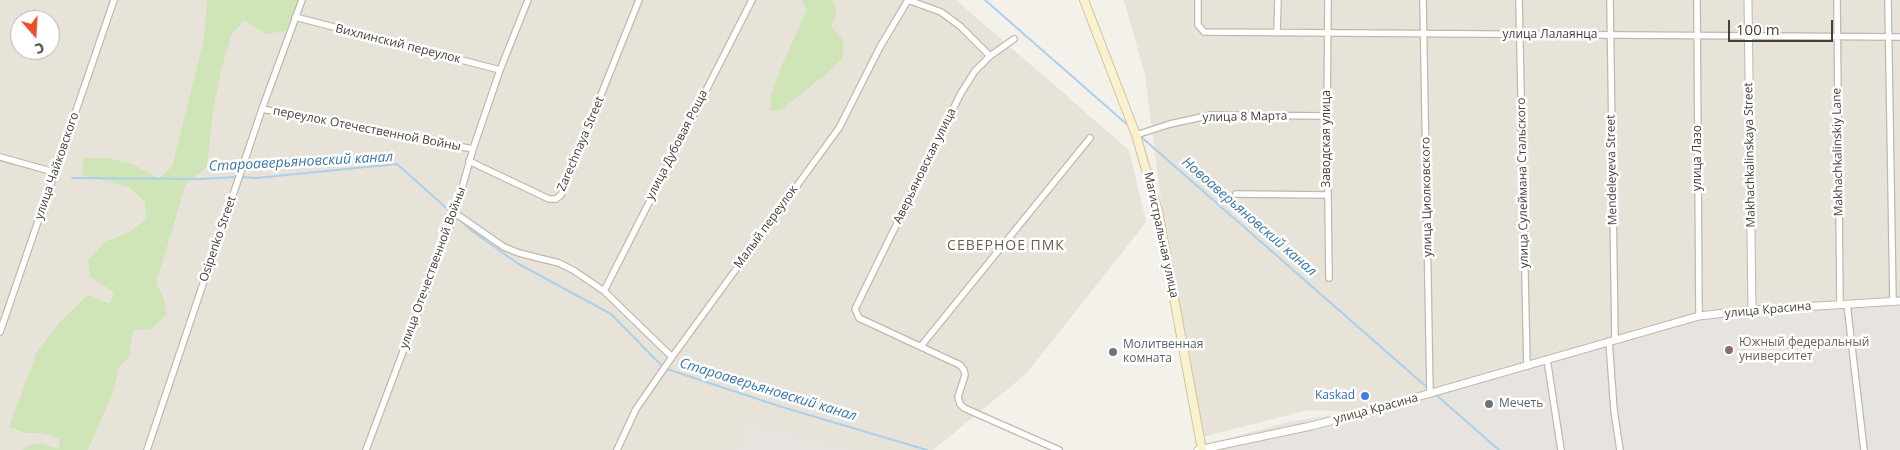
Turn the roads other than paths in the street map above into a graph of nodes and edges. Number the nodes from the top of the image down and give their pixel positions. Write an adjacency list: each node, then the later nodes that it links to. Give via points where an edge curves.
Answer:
1 (114, 0): 39 (street, улица Чайковского)
2 (302, 0): 18 (street, Osipenko Street)
3 (528, 0): 31 (street, улица Отечественной Войны)
4 (639, 0): 38 (street, Zarechnaya Street, via 561,195 549,199)
5 (752, 0): 44 (street, улица Дубовая Роща)
6 (908, 0): 30 (street, via 941,12); 52 (street, Малый переулок, via 839,128)
7 (1084, 0): 34 (main road, Магистральная улица)
8 (1198, 0): 19 (street, улица Лалаянца, via 1198,25 1204,32)
9 (1278, 0): 19 (street)
10 (1328, 0): 20 (street, Заводская улица)
11 (1424, 0): 21 (street, улица Циолковского)
12 (1519, 0): 22 (street, улица Сулеймана Стальского)
13 (1610, 0): 23 (street, Mendeleyeva Street)
14 (1697, 0): 24 (street, улица Лазо)
15 (1748, 0): 25 (street, Makhachkalinskaya Street)
16 (1837, 0): 26 (street, Makhachkalinskiy Lane)
17 (1888, 0): 27 (street)
18 (295, 17): 31 (street, Вихлинский переулок); 32 (street, Osipenko Street)
19 (1277, 33): 20 (street, улица Лалаянца)
20 (1328, 33): 21 (street, улица Лалаянца); 33 (street, Заводская улица)
21 (1424, 34): 22 (street, улица Лалаянца); 55 (street, улица Циолковского)
22 (1519, 35): 23 (street, улица Лалаянца); 54 (street, улица Сулеймана Стальского)
23 (1610, 35): 24 (street, улица Лалаянца); 50 (street, Mendeleyeva Street)
24 (1697, 36): 25 (street, улица Лалаянца); 48 (street, улица Лазо)
25 (1748, 36): 26 (street, улица Лалаянца); 47 (street, Makhachkalinskaya Street)
26 (1837, 37): 27 (street, улица Лалаянца); 46 (street, Makhachkalinskiy Lane)
27 (1889, 37): 28 (street, улица Лалаянца); 45 (street)
28 (1900, 38)
29 (1014, 39): 30 (street, Аверьяновская улица)
30 (990, 56): 51 (street, Аверьяновская улица, via 975,71 961,93 855,309 859,318)
31 (500, 70): 36 (street, улица Отечественной Войны)
32 (262, 109): 36 (street, переулок Отечественной Войны); 56 (street, Osipenko Street)
33 (1327, 116): 34 (street, улица 8 Марта, via 1211,115); 41 (street, Заводская улица)
34 (1136, 135): 60 (main road, Магистральная улица, via 1158,211)
35 (1090, 138): 51 (street)
36 (473, 149): 38 (street, улица Отечественной Войны)
37 (0, 157): 39 (street)
38 (469, 162): 42 (street, улица Отечественной Войны)
39 (54, 172): 49 (street, улица Чайковского)
40 (1236, 194): 41 (street)
41 (1327, 195): 43 (street, Заводская улица)
42 (455, 213): 44 (street, via 504,247 559,263); 57 (street, улица Отечественной Войны)
43 (1329, 278)
44 (604, 291): 52 (street)
45 (1896, 301): 46 (street, улица Красина)
46 (1843, 304): 47 (street, улица Красина); 63 (street, Makhachkalinskiy Lane)
47 (1752, 310): 48 (street, улица Красина)
48 (1699, 316): 50 (street, улица Красина)
49 (0, 332)
50 (1612, 340): 53 (street, улица Красина); 62 (street, via 1614,410)
51 (921, 346): 59 (street, via 964,370 958,396 964,408)
52 (672, 357): 58 (street, Малый переулок, via 636,409)
53 (1547, 359): 54 (street, улица Красина); 61 (street)
54 (1527, 366): 55 (street, улица Красина)
55 (1430, 394): 60 (street, улица Красина, via 1311,426)
56 (147, 450)
57 (366, 450)
58 (617, 450)
59 (1059, 450)
60 (1201, 450)
61 (1561, 450)
62 (1620, 450)
63 (1864, 450)

